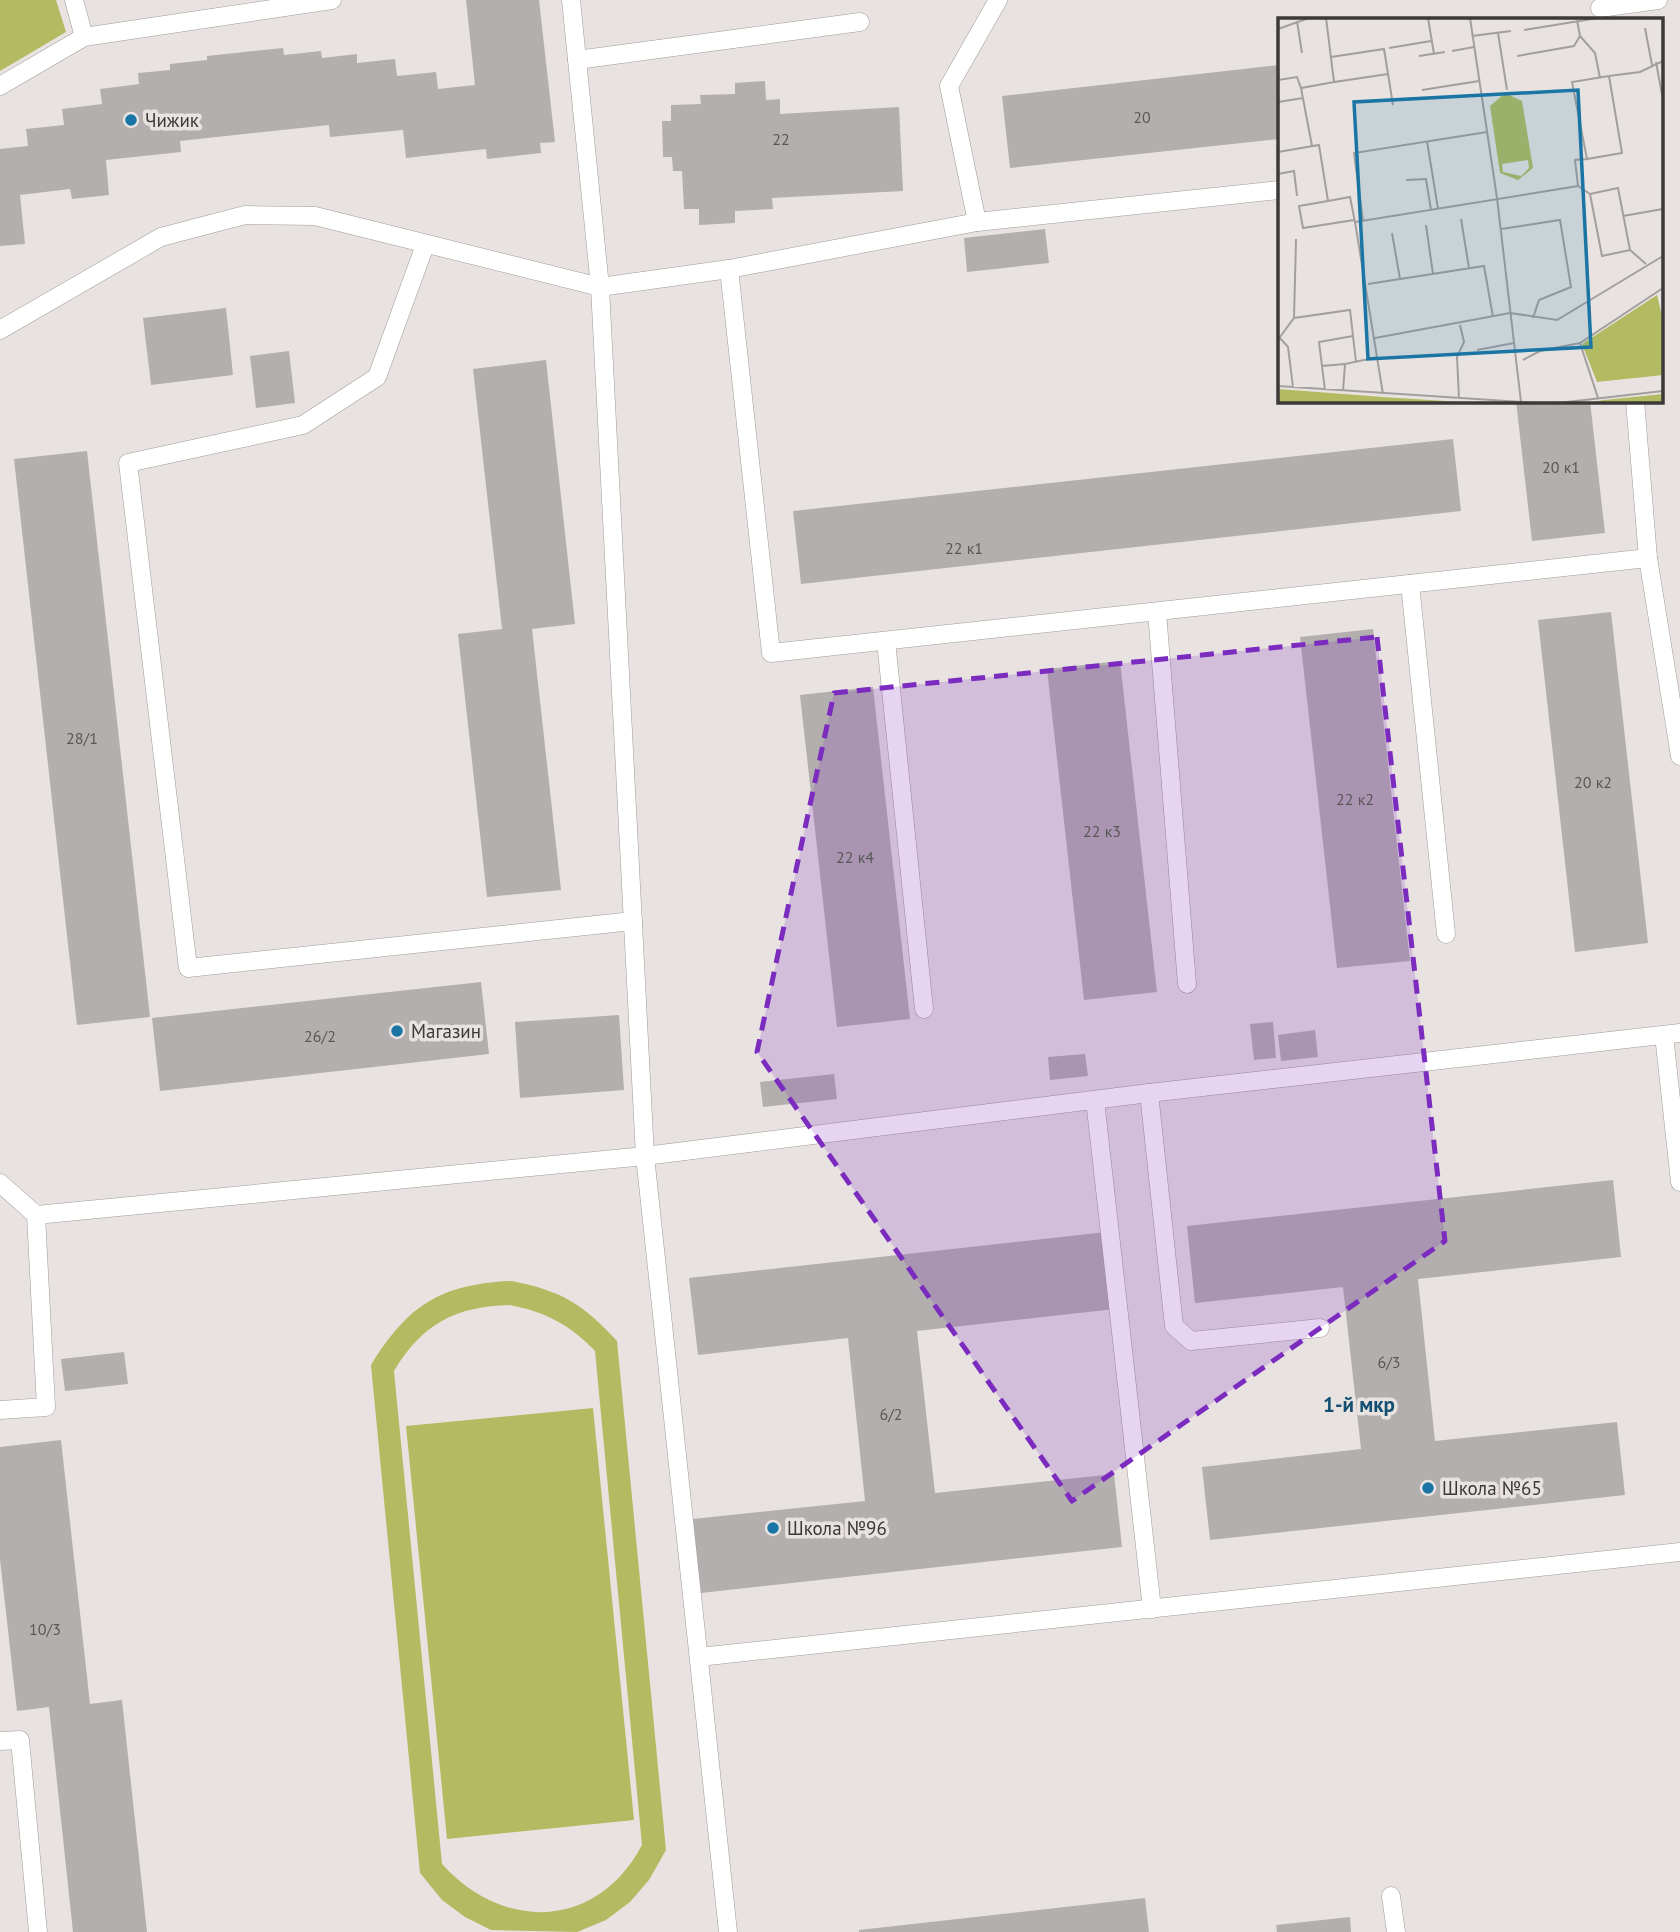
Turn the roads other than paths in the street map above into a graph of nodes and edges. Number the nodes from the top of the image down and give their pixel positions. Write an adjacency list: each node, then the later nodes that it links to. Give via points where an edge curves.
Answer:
1 (74, 0): 8 (lane)
2 (332, 0): 8 (lane)
3 (571, 0): 9 (lane)
4 (998, 0): 12 (lane, via 949,86)
5 (1657, 0): 6 (lane)
6 (1600, 9)
7 (860, 22): 9 (lane)
8 (83, 37): 10 (lane)
9 (577, 60): 15 (lane)
10 (0, 86)
11 (1278, 190): 12 (lane)
12 (977, 222): 14 (lane)
13 (425, 245): 15 (lane); 16 (lane, via 315,216 245,215 161,237); 23 (lane, via 377,377 303,425 128,463 188,968)
14 (729, 269): 15 (lane); 21 (lane, via 771,653)
15 (600, 287): 23 (lane)
16 (0, 330)
17 (1635, 402): 18 (lane)
18 (1648, 558): 19 (lane); 22 (lane)
19 (1410, 584): 20 (lane); 24 (lane)
20 (1157, 612): 21 (lane); 25 (lane)
21 (886, 641): 26 (lane)
22 (1680, 756)
23 (633, 921): 30 (lane)
24 (1446, 934)
25 (1188, 984)
26 (925, 1009)
27 (1672, 1034): 28 (lane); 31 (lane)
28 (1149, 1093): 29 (lane); 34 (lane, via 1174,1326 1191,1341)
29 (1095, 1100): 30 (lane); 37 (lane)
30 (645, 1156): 33 (lane); 38 (lane)
31 (1680, 1182)
32 (0, 1183): 33 (lane)
33 (36, 1215): 35 (lane, via 46,1407)
34 (1320, 1328)
35 (0, 1410)
36 (1680, 1552): 37 (lane)
37 (1152, 1609): 38 (lane)
38 (699, 1657): 42 (lane)
39 (0, 1741): 41 (lane, via 20,1740)
40 (1391, 1896): 43 (lane)
41 (38, 1932)
42 (728, 1932)
43 (1396, 1932)

